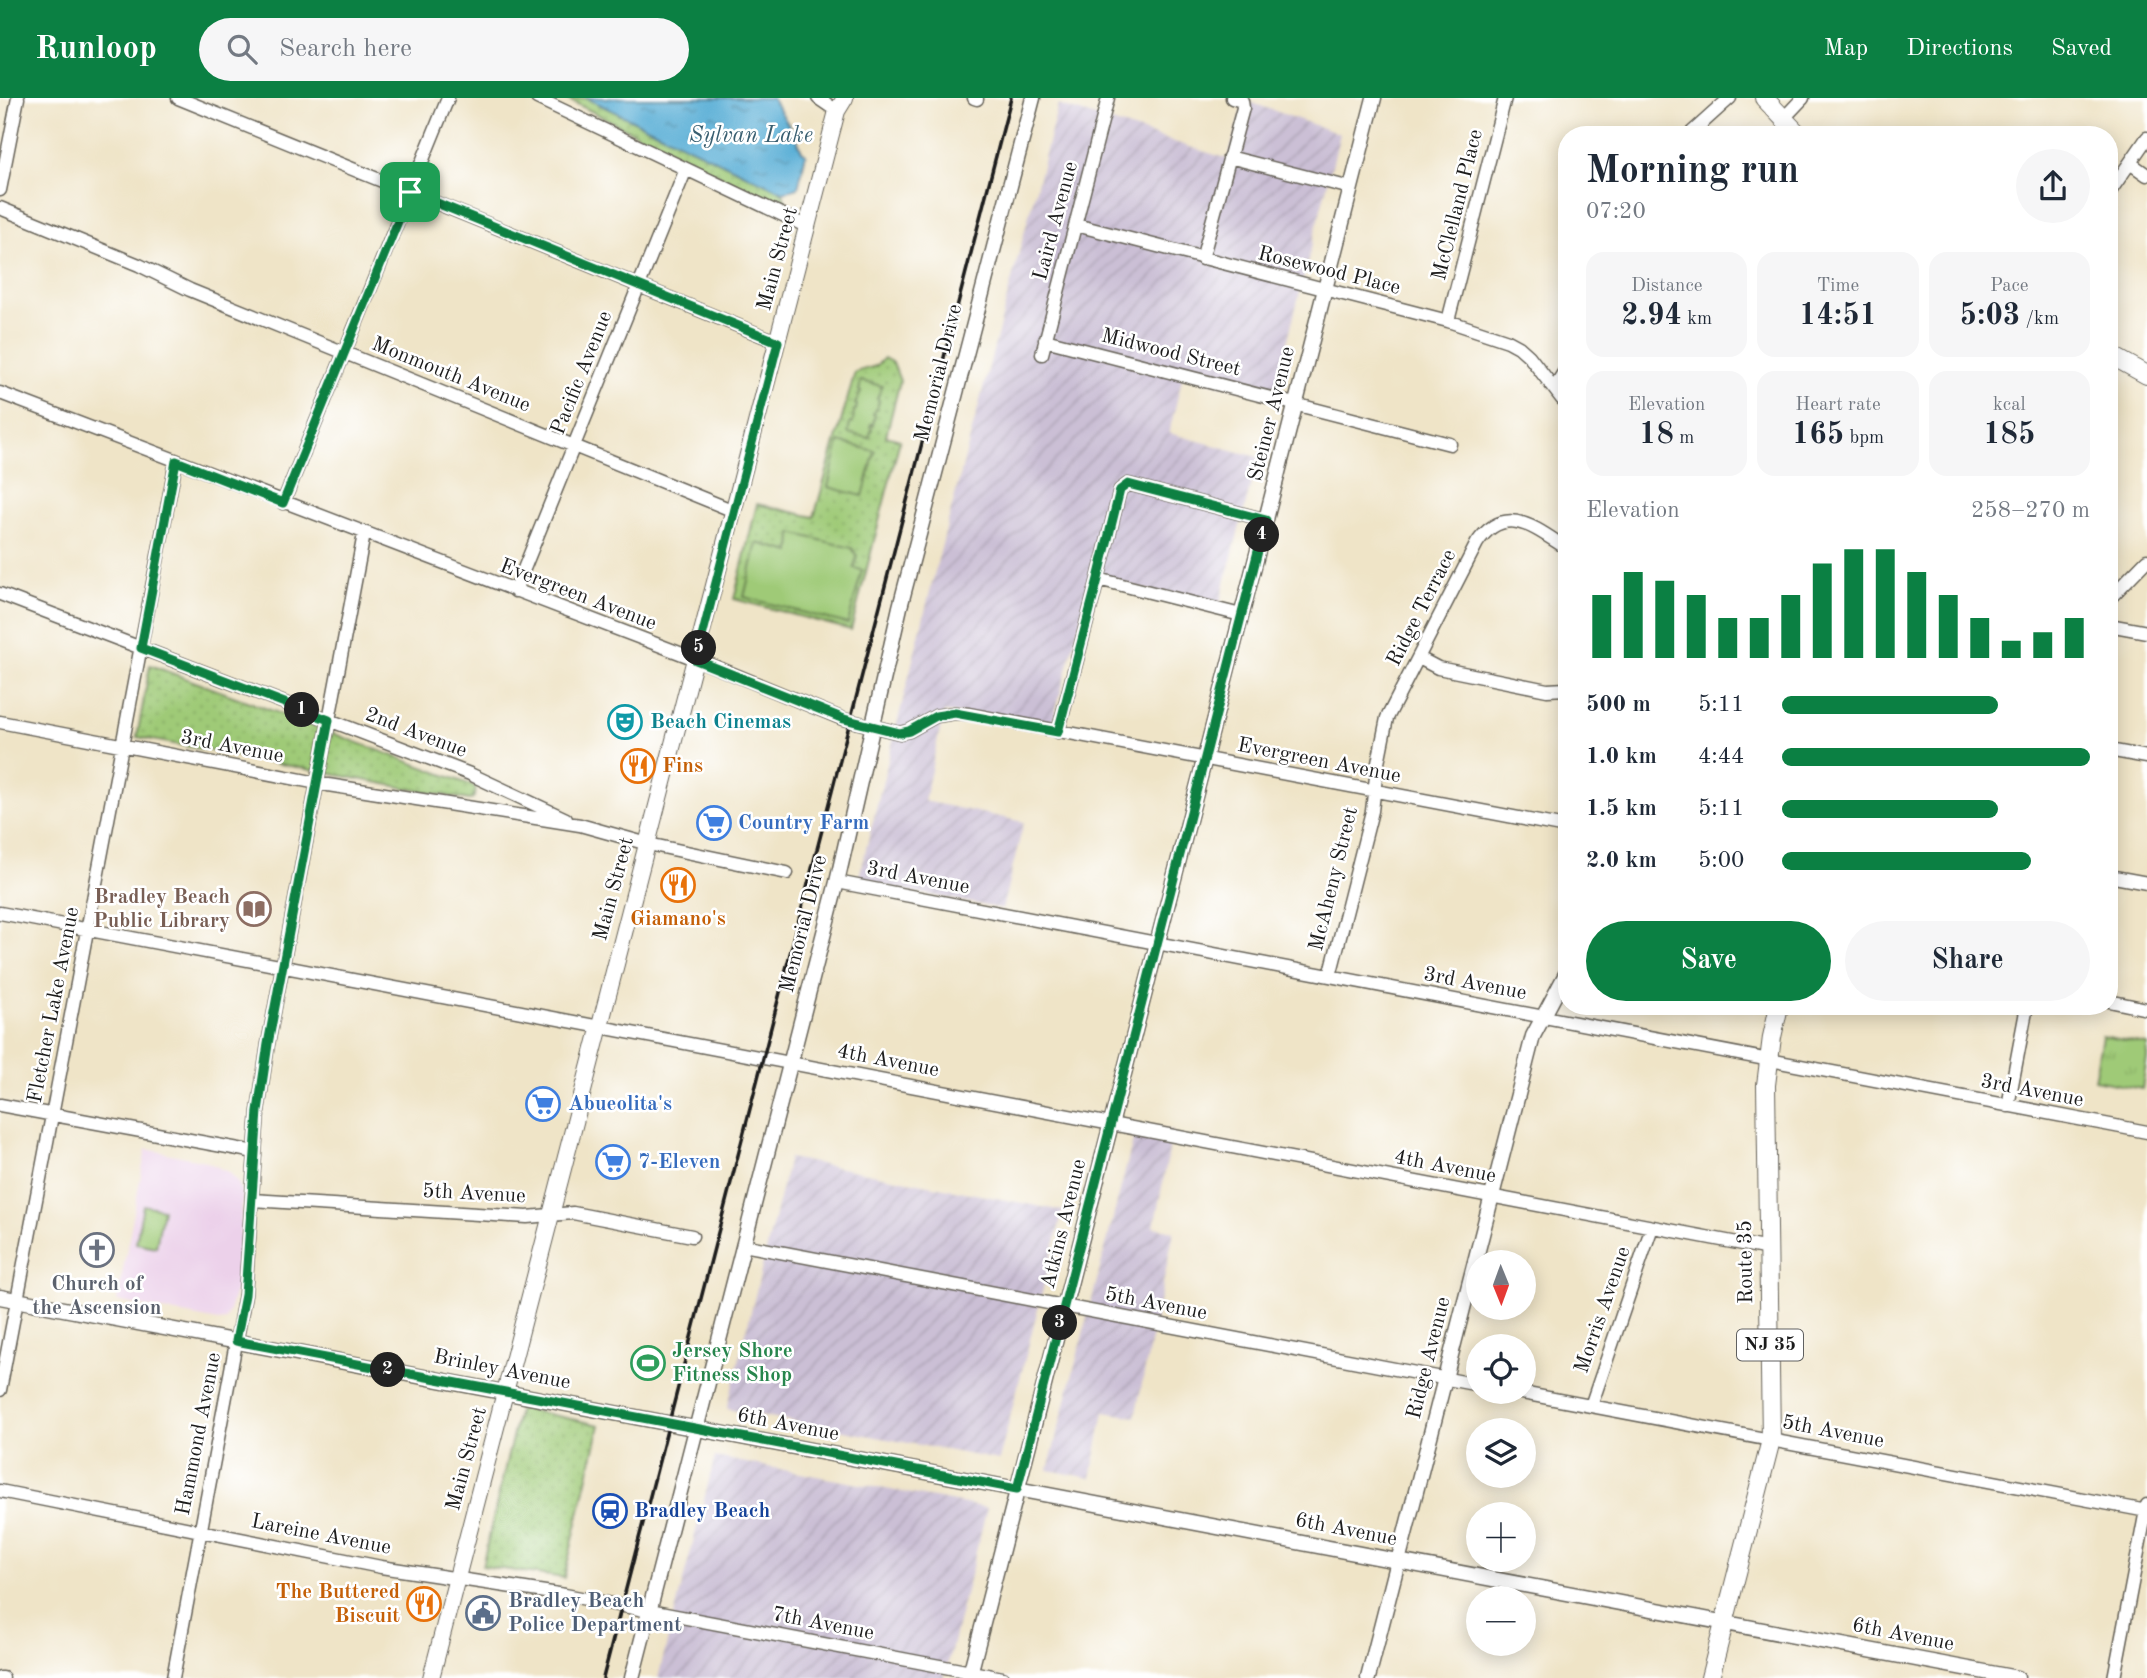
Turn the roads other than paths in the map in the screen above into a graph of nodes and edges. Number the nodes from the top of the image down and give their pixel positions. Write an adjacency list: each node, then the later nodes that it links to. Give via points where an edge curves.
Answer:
1 (18, 98): 25 (street)
2 (178, 98): 26 (street)
3 (447, 98): 26 (street)
4 (537, 98): 21 (street)
5 (818, 98): 15 (street)
6 (1033, 98): 67 (street, Memorial Drive)
7 (1108, 98): 28 (street, Laird Avenue)
8 (1232, 98): 19 (street, via 1244,104)
9 (1374, 98): 24 (street, Steiner Avenue)
10 (1505, 98): 33 (street, McClelland Place)
11 (1730, 98): 16 (street)
12 (1758, 98): 17 (main road)
13 (1764, 98): 17 (main road)
14 (1803, 98): 17 (street)
15 (839, 102): 29 (main road, Main Street)
16 (1699, 126)
17 (1784, 126)
18 (2147, 138): 20 (street)
19 (1229, 157): 24 (street); 30 (street)
20 (2130, 163): 22 (street); 23 (street)
21 (686, 169): 29 (street); 31 (street, Pacific Avenue)
22 (2147, 174)
23 (2118, 180)
24 (1351, 188): 32 (street, Steiner Avenue)
25 (0, 190)
26 (410, 192): 31 (street); 36 (street)
27 (0, 208): 36 (street, Monmouth Avenue)
28 (1076, 225): 30 (street, Rosewood Place); 34 (street, Laird Avenue)
29 (808, 227): 35 (main road, Main Street)
30 (1202, 259): 32 (street, Rosewood Place)
31 (638, 286): 35 (street); 46 (street, Pacific Avenue)
32 (1325, 289): 33 (street, Rosewood Place); 44 (street, Steiner Avenue)
33 (1448, 321): 41 (street, Rosewood Place, via 1519,347)
34 (1045, 340): 37 (street, Laird Avenue); 44 (street, Midwood Street)
35 (778, 342): 49 (main road, Main Street)
36 (344, 352): 46 (street, Monmouth Avenue); 48 (street)
37 (1042, 354)
38 (2118, 359): 39 (main road)
39 (2147, 375)
40 (1558, 382): 41 (street)
41 (1554, 388): 43 (street, Rosewood Place)
42 (0, 393): 47 (street, Evergreen Avenue)
43 (1558, 394)
44 (1295, 405): 45 (street, Midwood Street); 50 (street, Steiner Avenue)
45 (1450, 444)
46 (574, 445): 49 (street, Monmouth Avenue); 56 (street, Pacific Avenue)
47 (176, 461): 48 (street, Evergreen Avenue); 61 (street, Fletcher Lake Avenue)
48 (283, 503): 51 (street, Evergreen Avenue)
49 (734, 511): 63 (main road, Main Street)
50 (1266, 520): 54 (street, via 1124,485); 58 (street, Steiner Avenue)
51 (364, 534): 56 (street, Evergreen Avenue); 65 (street, Hammond Avenue)
52 (1558, 544): 62 (street, Ridge Terrace, via 1518,521 1491,527 1477,543)
53 (2147, 560): 55 (street)
54 (1098, 579): 58 (street); 68 (street)
55 (2118, 590)
56 (515, 592): 63 (street, Evergreen Avenue)
57 (0, 594): 61 (street, 2nd Avenue)
58 (1241, 615): 72 (street, Steiner Avenue)
59 (2118, 627): 60 (street)
60 (2147, 632)
61 (141, 648): 65 (street, 2nd Avenue); 69 (street, Fletcher Lake Avenue)
62 (1419, 658): 64 (street, via 1438,668); 74 (street, Ridge Terrace, via 1387,718)
63 (696, 660): 67 (street, Evergreen Avenue); 77 (main road, Main Street)
64 (1558, 689)
65 (329, 720): 73 (street, Hammond Avenue); 75 (street, 2nd Avenue, via 470,774)
66 (0, 722): 69 (street, 3rd Avenue)
67 (873, 727): 68 (street, Evergreen Avenue, via 900,733 936,716 955,713); 80 (street, Memorial Drive)
68 (1058, 732): 72 (street, Evergreen Avenue)
69 (123, 746): 73 (street, 3rd Avenue); 83 (street, Fletcher Lake Avenue)
70 (2118, 752): 71 (street)
71 (2147, 757)
72 (1205, 758): 74 (street, Evergreen Avenue); 84 (street, Steiner Avenue)
73 (317, 783): 75 (street, 3rd Avenue); 85 (street, Hammond Avenue)
74 (1375, 791): 76 (street, Evergreen Avenue); 86 (street, McAheny Street)
75 (580, 825): 77 (street, 3rd Avenue)
76 (1558, 825)
77 (648, 844): 78 (street, 3rd Avenue); 93 (main road, Main Street)
78 (787, 873)
79 (2118, 878): 81 (street)
80 (837, 882): 84 (street, 3rd Avenue); 95 (street, Memorial Drive)
81 (2147, 883)
82 (0, 913): 83 (street, 4th Avenue)
83 (88, 930): 85 (street, 4th Avenue); 98 (street, Fletcher Lake Avenue)
84 (1157, 943): 86 (street, 3rd Avenue); 99 (street, Atkins Avenue)
85 (282, 967): 93 (street, 4th Avenue); 101 (street, Hammond Avenue)
86 (1330, 976): 92 (street, 3rd Avenue)
87 (1558, 989): 92 (street, Ridge Avenue)
88 (2118, 1003): 89 (street)
89 (2147, 1009)
90 (1777, 1015): 94 (main road, Route 35 / NJ 35)
91 (2025, 1015): 97 (street)
92 (1543, 1017): 94 (street, 3rd Avenue); 102 (street, Ridge Avenue, via 1533,1036)
93 (600, 1027): 95 (street, 4th Avenue); 104 (main road, Main Street)
94 (1769, 1060): 97 (street, 3rd Avenue); 108 (main road, Route 35 / NJ 35)
95 (790, 1062): 99 (street, 4th Avenue); 107 (street, Memorial Drive)
96 (0, 1105): 98 (street)
97 (2008, 1106): 100 (street, 3rd Avenue)
98 (52, 1115): 101 (street); 110 (street, Fletcher Lake Avenue)
99 (1111, 1124): 102 (street, 4th Avenue); 111 (street, Atkins Avenue)
100 (2147, 1132)
101 (255, 1153): 103 (street, Hammond Avenue)
102 (1492, 1196): 105 (street, 4th Avenue); 113 (street, Ridge Avenue)
103 (252, 1200): 104 (street, 5th Avenue); 112 (street, Hammond Avenue, via 245,1295)
104 (551, 1215): 106 (street, 5th Avenue, via 573,1213); 116 (main road, Main Street)
105 (1652, 1227): 108 (street, 4th Avenue); 118 (street, Morris Avenue)
106 (692, 1236)
107 (743, 1245): 111 (street, 5th Avenue); 120 (street, Memorial Drive)
108 (1769, 1249): 121 (main road, Route 35 / NJ 35)
109 (0, 1297): 110 (street, Brinley Avenue)
110 (17, 1300): 112 (street, Brinley Avenue); 115 (street, Fletcher Lake Avenue)
111 (1065, 1306): 113 (street, 5th Avenue); 122 (street, Atkins Avenue)
112 (236, 1341): 116 (street, Brinley Avenue); 125 (street, Hammond Avenue)
113 (1445, 1379): 114 (street, 5th Avenue); 126 (street, Ridge Avenue)
114 (1466, 1383)
115 (0, 1390)
116 (506, 1392): 119 (street, Brinley Avenue); 127 (main road, Main Street)
117 (1536, 1396): 118 (street, 5th Avenue)
118 (1591, 1406): 121 (street, 5th Avenue)
119 (666, 1423): 120 (street, 6th Avenue)
120 (695, 1428): 122 (street, 6th Avenue); 128 (street, Memorial Drive)
121 (1771, 1440): 124 (street, 5th Avenue); 129 (main road, Route 35 / NJ 35)
122 (1017, 1489): 126 (street, 6th Avenue); 130 (street, Atkins Avenue)
123 (0, 1492): 125 (street, Lareine Avenue)
124 (2147, 1509): 138 (street)
125 (201, 1530): 127 (street, Lareine Avenue); 131 (street, Hammond Avenue)
126 (1398, 1561): 129 (street, 6th Avenue); 135 (street, Ridge Avenue)
127 (457, 1579): 128 (street, Lareine Avenue); 132 (main road, Main Street)
128 (642, 1610): 130 (street, 7th Avenue); 133 (street, Memorial Drive)
129 (1724, 1623): 136 (main road, Route 35 / NJ 35); 137 (street, 6th Avenue)
130 (970, 1675): 134 (street, 7th Avenue)
131 (173, 1678)
132 (431, 1678)
133 (632, 1678)
134 (1003, 1678)
135 (1368, 1678)
136 (1710, 1678)
137 (2017, 1678)
138 (2114, 1678)

